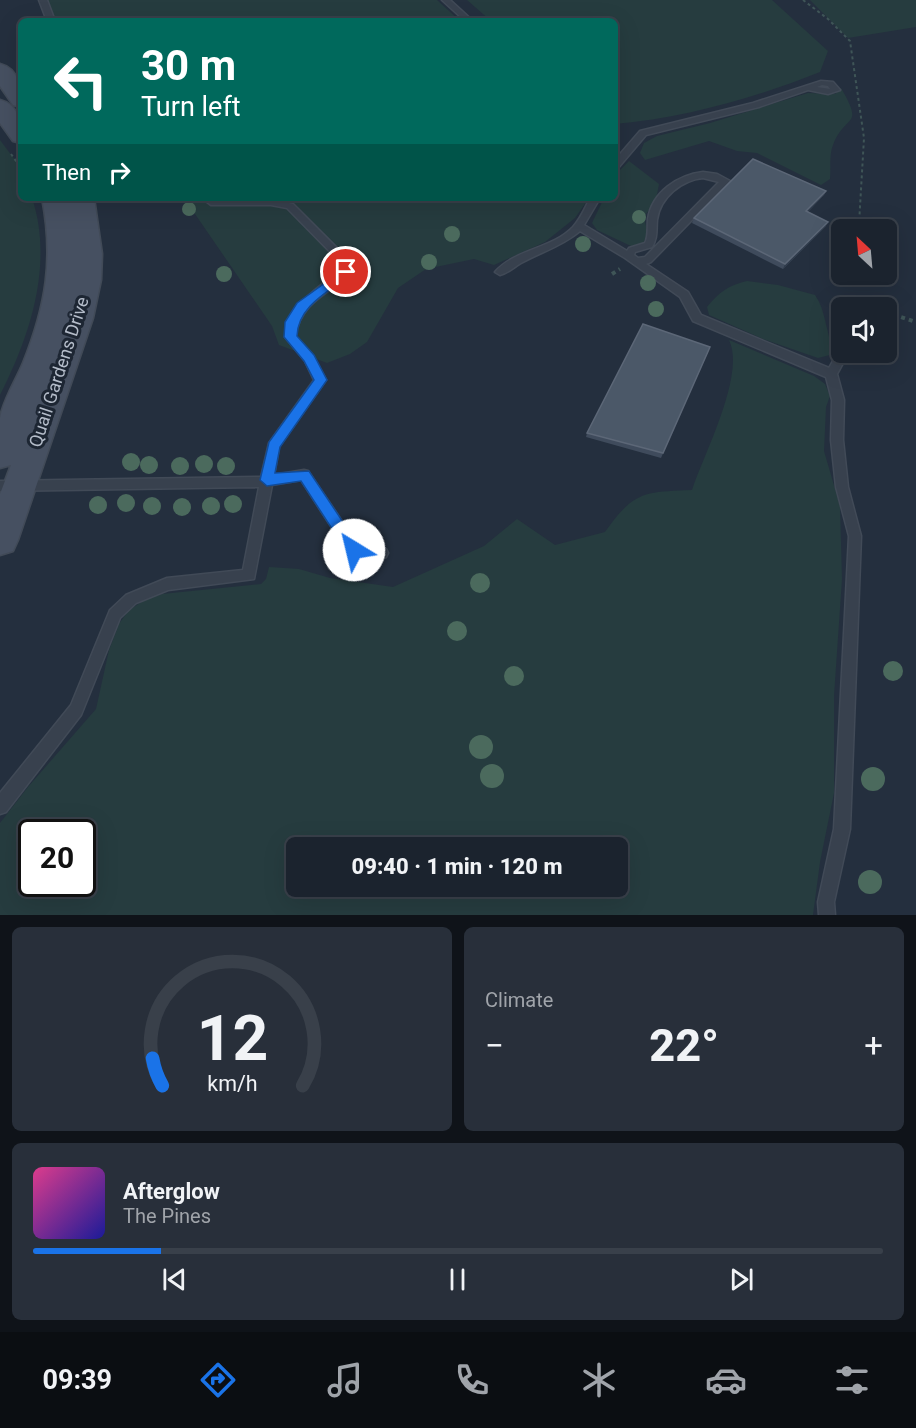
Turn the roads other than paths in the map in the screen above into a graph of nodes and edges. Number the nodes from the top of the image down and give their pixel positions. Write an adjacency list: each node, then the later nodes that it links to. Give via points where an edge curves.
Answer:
1 (43, 0): 3 (lane)
2 (446, 0): 4 (lane)
3 (50, 18)
4 (466, 18)
5 (0, 71): 7 (main road)
6 (808, 88): 10 (lane, via 736,111 643,133)
7 (18, 96)
8 (0, 107): 9 (main road)
9 (18, 132)
10 (618, 162)
11 (56, 201): 20 (main road, Quail Gardens Drive, via 63,235 60,296 53,324)
12 (81, 201): 22 (main road, Quail Gardens Drive, via 87,280 64,366)
13 (210, 201): 21 (lane, via 290,206 348,264 346,272 302,306 291,322 290,337 309,358 320,380 273,446)
14 (593, 201): 15 (lane)
15 (580, 227): 16 (lane); 17 (lane, via 560,243)
16 (632, 259): 16 (lane, via 632,250 649,245 654,237 653,214 670,186 706,174 725,181 648,260); 19 (lane, via 684,295 697,318)
17 (500, 272)
18 (838, 363): 19 (lane)
19 (831, 374): 26 (lane, via 838,400 842,488 855,536 842,829 826,902)
20 (0, 455)
21 (267, 480): 22 (lane); 24 (lane, via 304,475 354,550); 25 (lane, via 249,575 167,584 130,598 115,614 76,710)
22 (11, 486): 23 (main road, Quail Gardens Drive)
23 (0, 540)
24 (381, 553)
25 (0, 806)
26 (827, 915)

